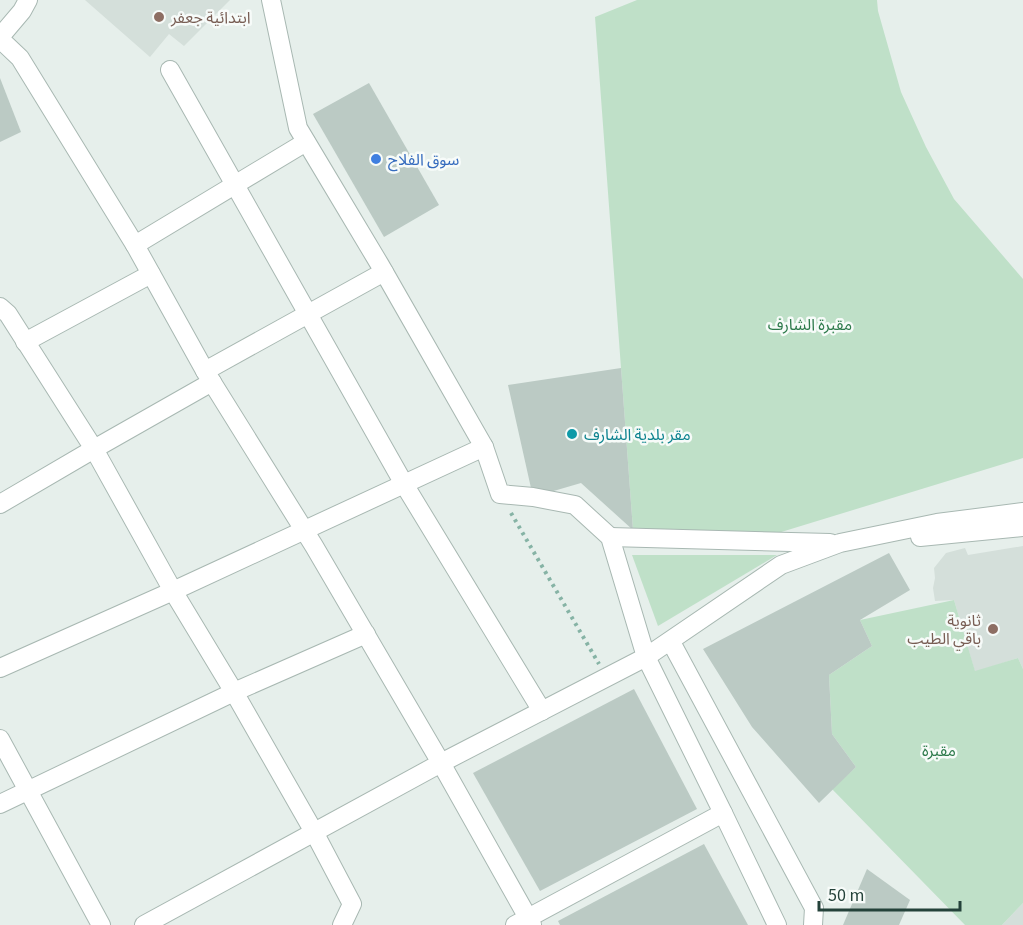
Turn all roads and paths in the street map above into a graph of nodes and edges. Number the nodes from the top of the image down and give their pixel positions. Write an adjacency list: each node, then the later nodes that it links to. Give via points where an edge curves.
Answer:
1 (28, 0): 3 (street)
2 (271, 0): 5 (street, via 298,128)
3 (0, 38): 7 (street, via 20,58)
4 (170, 70): 6 (street)
5 (306, 141): 6 (street); 8 (street)
6 (235, 184): 7 (street); 11 (street)
7 (135, 245): 9 (street)
8 (384, 272): 11 (street); 14 (street)
9 (151, 274): 12 (street); 13 (street)
10 (0, 307): 12 (street)
11 (308, 315): 13 (street); 16 (street)
12 (26, 342): 15 (street)
13 (208, 377): 15 (street); 21 (street)
14 (484, 447): 16 (street); 17 (street)
15 (94, 449): 18 (street); 24 (street)
16 (404, 484): 21 (street); 31 (street)
17 (500, 494): 22 (street, via 575,505); 29 (path)
18 (0, 504)
19 (1023, 512): 23 (street, via 937,523)
20 (1023, 527): 23 (street)
21 (304, 530): 24 (street); 25 (street)
22 (610, 537): 23 (street); 27 (street)
23 (840, 543): 26 (street, via 781,565)
24 (173, 591): 28 (street); 30 (street)
25 (366, 634): 30 (street); 33 (street)
26 (670, 642): 27 (street); 43 (street, via 814,908)
27 (646, 657): 29 (street); 36 (street)
28 (0, 668)
29 (607, 678): 31 (street)
30 (234, 692): 34 (street); 37 (street)
31 (542, 711): 33 (street)
32 (0, 739): 34 (street)
33 (441, 763): 37 (street); 38 (street)
34 (28, 790): 35 (street); 39 (street)
35 (0, 804)
36 (723, 813): 38 (street); 42 (street)
37 (314, 832): 40 (street); 41 (street, via 352,904)
38 (525, 923)
39 (101, 925)
40 (144, 925)
41 (342, 925)
42 (777, 925)
43 (813, 925)

